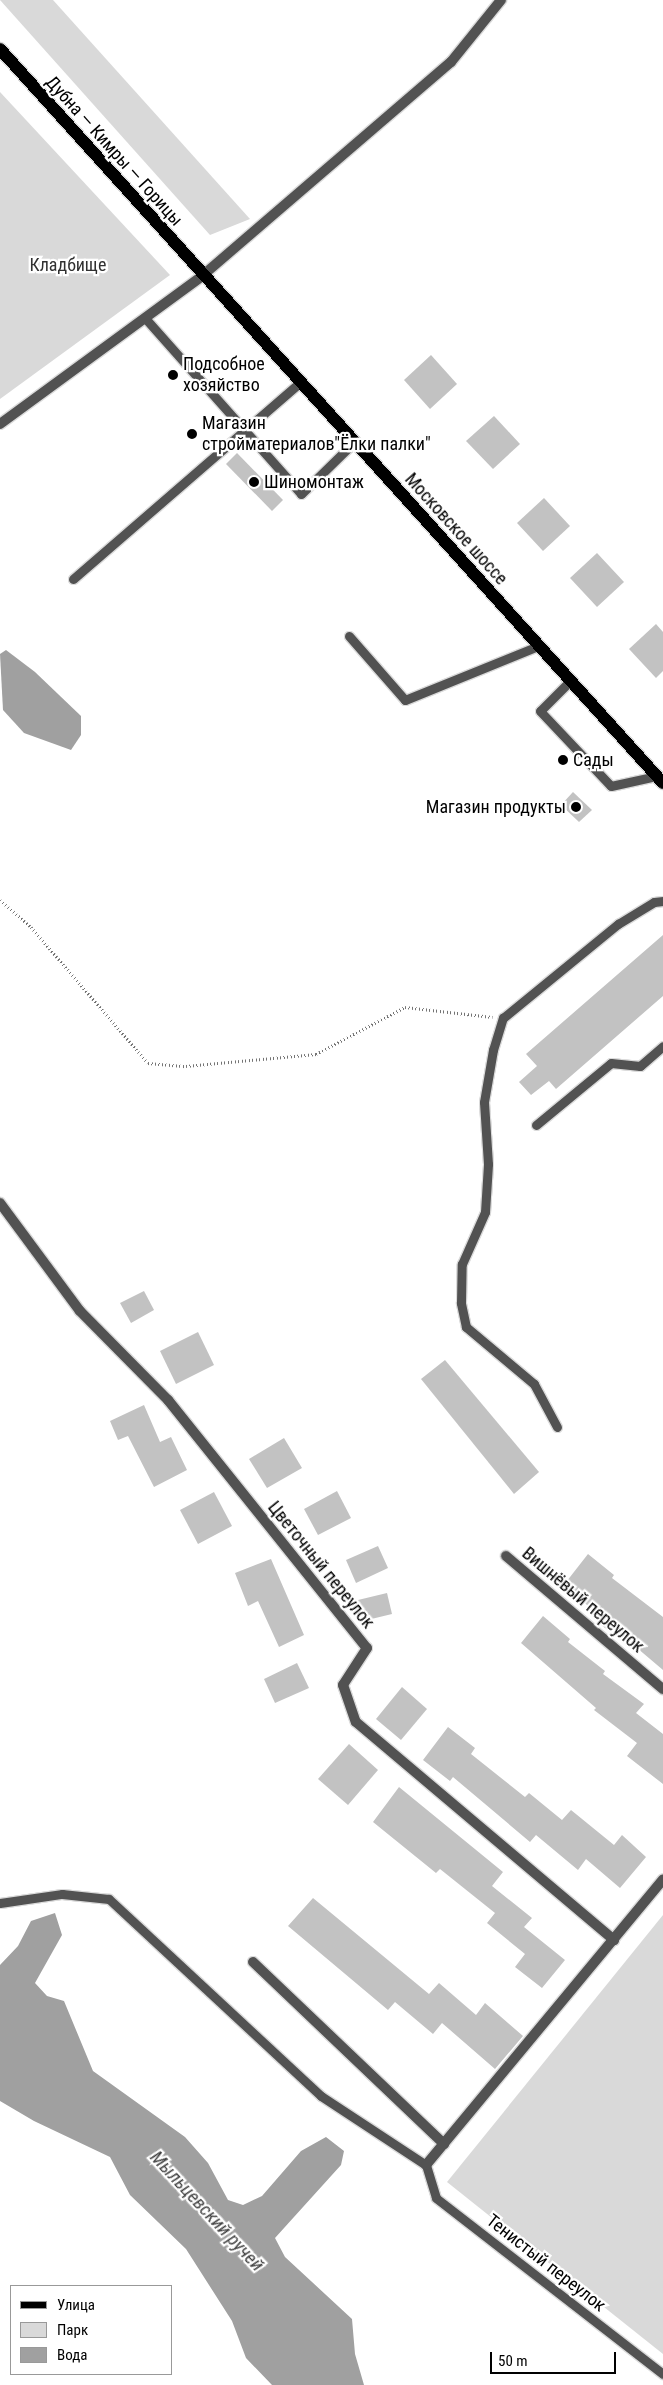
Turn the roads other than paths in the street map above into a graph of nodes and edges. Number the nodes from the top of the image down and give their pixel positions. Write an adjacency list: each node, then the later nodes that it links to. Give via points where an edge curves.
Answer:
1 (501, 0): 3 (street, via 451,62)
2 (0, 49): 3 (main road, Дубна — Кимры — Горицы)
3 (202, 276): 4 (street); 5 (main road, Московское шоссе)
4 (145, 318): 6 (street); 7 (lane)
5 (299, 383): 7 (lane); 8 (main road, Московское шоссе)
6 (0, 424)
7 (245, 431): 8 (lane, via 301,494); 9 (lane)
8 (353, 442): 11 (main road, Московское шоссе)
9 (74, 579)
10 (349, 636): 11 (lane, via 405,700)
11 (538, 646): 12 (main road, Московское шоссе)
12 (570, 681): 13 (main road, Московское шоссе); 13 (lane, via 540,711 611,786)
13 (660, 779)
14 (663, 901): 18 (lane, via 654,902 618,924 503,1018 493,1050 484,1102 488,1164 485,1212 462,1264 461,1303 466,1327 534,1384)
15 (663, 1046): 16 (lane, via 640,1066 610,1062)
16 (536, 1125)
17 (0, 1203): 23 (street, Цветочный переулок, via 80,1310 168,1400 367,1648 343,1685 356,1722)
18 (557, 1427)
19 (506, 1556): 20 (street, Вишнёвый переулок)
20 (663, 1689)
21 (663, 1880): 23 (street)
22 (0, 1903): 26 (lane, via 62,1894 109,1899 321,2096)
23 (614, 1940): 25 (street)
24 (253, 1962): 25 (street)
25 (444, 2144): 26 (street)
26 (426, 2166): 27 (lane, Тенистый переулок, via 436,2198)
27 (663, 2374)

